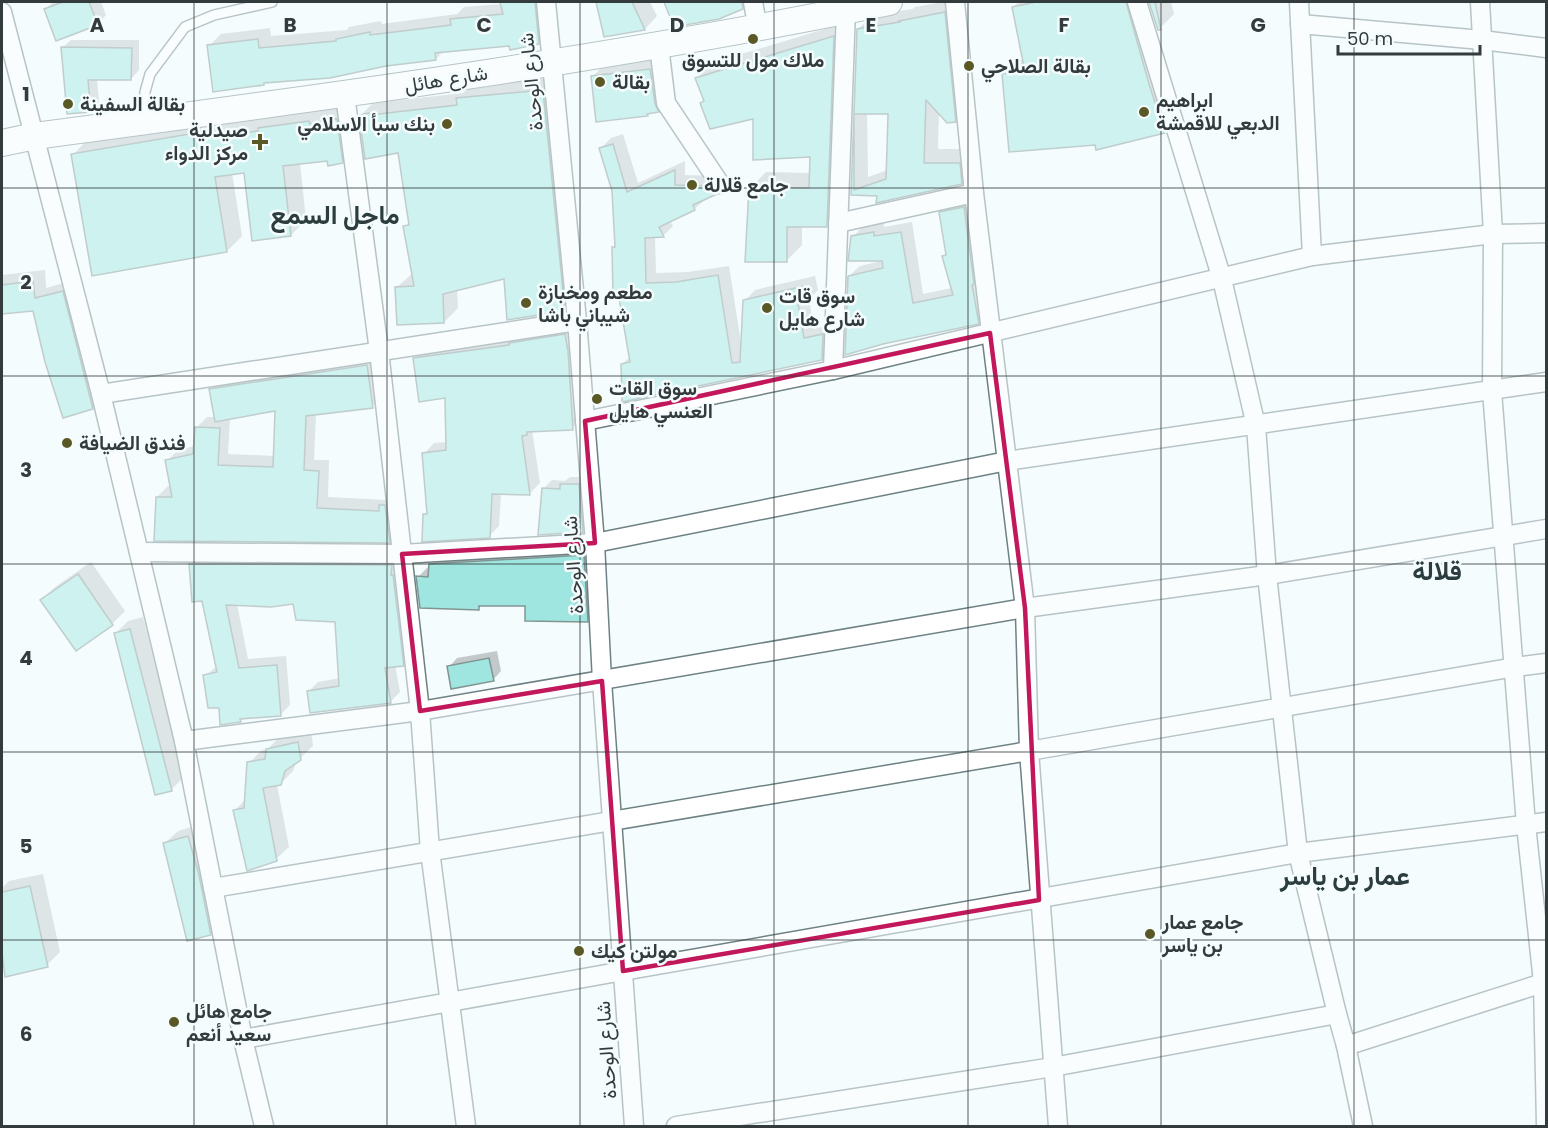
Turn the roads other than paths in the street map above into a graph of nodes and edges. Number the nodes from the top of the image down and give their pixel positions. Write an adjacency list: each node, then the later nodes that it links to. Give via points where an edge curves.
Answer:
1 (272, 2): 18 (lane, via 214,15 185,27 150,74)
2 (546, 2): 16 (street, شارع الوحدة)
3 (753, 2): 12 (street)
4 (889, 2): 9 (street, شارع هائل)
5 (955, 2): 22 (street)
6 (1137, 2): 27 (street)
7 (1299, 2): 11 (street)
8 (1479, 2): 13 (street)
9 (846, 10): 12 (street, شارع هائل); 23 (street)
10 (2, 12): 19 (street)
11 (1300, 24): 13 (street); 26 (street)
12 (758, 28): 14 (street, شارع هائل)
13 (1482, 40): 15 (street); 25 (street)
14 (659, 46): 16 (street, شارع هائل); 21 (street, via 666,103)
15 (1546, 48)
16 (552, 63): 17 (street, شارع هائل); 28 (street, شارع الوحدة)
17 (345, 95): 18 (street, شارع هائل); 30 (street)
18 (144, 122): 19 (street, شارع هائل)
19 (35, 136): 20 (street, شارع هائل); 34 (street)
20 (2, 143)
21 (720, 184)
22 (974, 193): 23 (street); 29 (street)
23 (838, 223): 31 (street)
24 (1546, 233): 25 (street)
25 (1493, 234): 26 (street); 33 (street)
26 (1312, 256): 27 (street)
27 (1222, 279): 29 (street); 36 (street)
28 (578, 321): 30 (street); 35 (street, شارع الوحدة)
29 (990, 333): 31 (street); 37 (street)
30 (379, 351): 34 (street); 42 (street)
31 (833, 370): 35 (street)
32 (1546, 382): 33 (street)
33 (1491, 391): 36 (street); 39 (street)
34 (100, 394): 41 (street)
35 (585, 421): 40 (street, شارع الوحدة)
36 (1256, 426): 37 (street); 43 (street)
37 (1007, 461): 40 (street); 44 (street)
38 (1546, 529): 39 (street)
39 (1503, 535): 43 (street); 46 (street)
40 (595, 543): 42 (street); 47 (street, شارع الوحدة)
41 (138, 552): 42 (street); 50 (street)
42 (402, 554): 49 (street)
43 (1267, 575): 44 (street); 48 (street)
44 (1025, 608): 47 (street); 51 (street)
45 (1546, 663): 46 (street)
46 (1515, 667): 48 (street); 54 (street)
47 (602, 681): 49 (street); 52 (street, شارع الوحدة)
48 (1283, 707): 51 (street); 56 (street)
49 (420, 711): 50 (street); 55 (street)
50 (184, 741): 57 (street)
51 (1029, 751): 52 (street); 58 (street)
52 (612, 820): 55 (street); 59 (street, شارع الوحدة)
53 (1546, 822): 54 (street)
54 (1526, 825): 56 (street); 60 (street)
55 (430, 851): 57 (street); 61 (street)
56 (1298, 854): 58 (street); 62 (street)
57 (213, 888): 63 (street)
58 (1039, 900): 59 (street); 65 (street)
59 (623, 971): 61 (street); 69 (street, شارع الوحدة)
60 (1545, 982): 64 (street); 66 (street)
61 (449, 1002): 63 (street); 68 (street)
62 (1337, 1014): 64 (street); 65 (street)
63 (243, 1040): 67 (street)
64 (1347, 1046): 72 (street)
65 (1053, 1067): 70 (street); 71 (street)
66 (1546, 1125)
67 (264, 1126)
68 (466, 1126)
69 (634, 1126)
70 (676, 1126)
71 (1058, 1126)
72 (1363, 1126)

